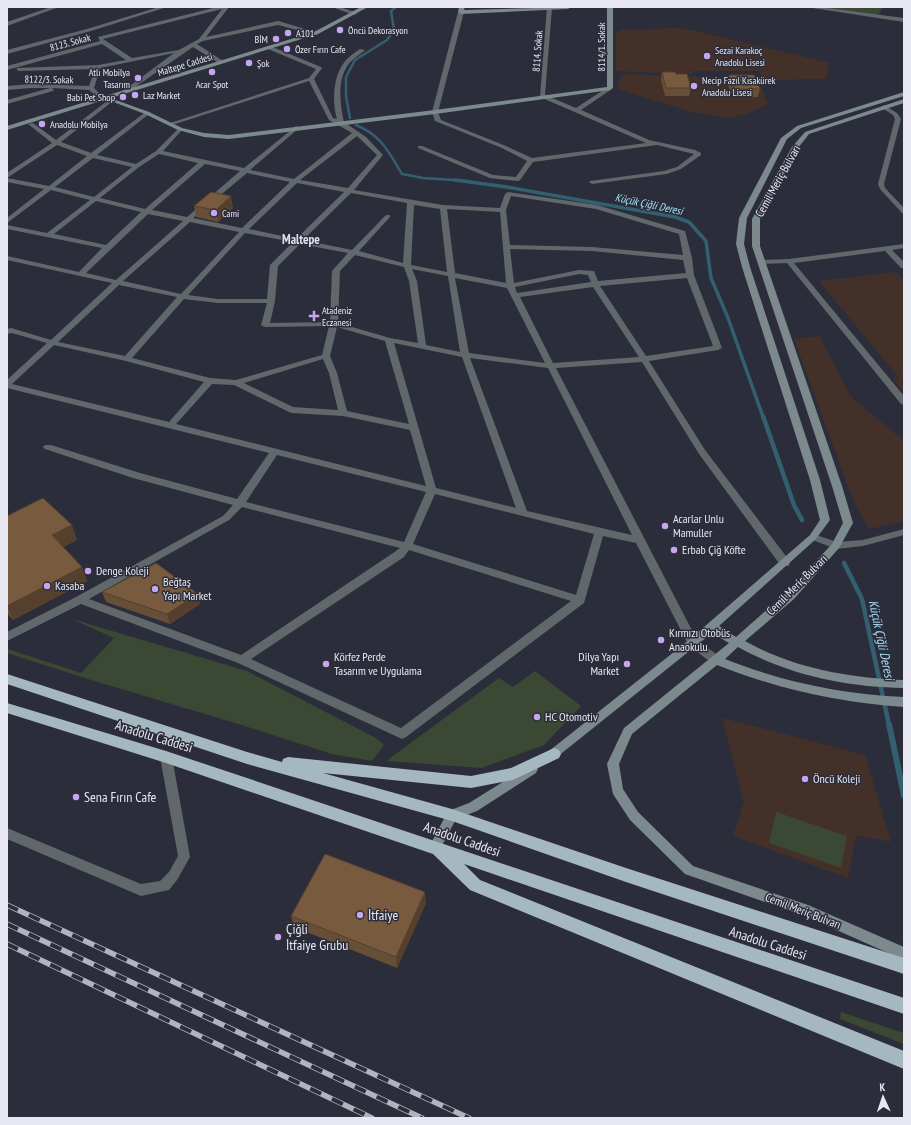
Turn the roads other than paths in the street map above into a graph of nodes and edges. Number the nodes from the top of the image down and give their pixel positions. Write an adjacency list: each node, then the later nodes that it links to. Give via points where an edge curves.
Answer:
1 (56, 7): 14 (street)
2 (164, 7): 22 (street)
3 (223, 7): 17 (street, 8123. Sokak, via 100,38)
4 (226, 7): 16 (street)
5 (335, 7): 12 (street)
6 (365, 7): 12 (main road, Maltepe Caddesi)
7 (568, 7): 10 (main road)
8 (610, 7): 31 (main road, 8114/1. Sokak)
9 (810, 7): 13 (street)
10 (549, 8): 11 (main road); 34 (street, 8114. Sokak)
11 (461, 10): 41 (street)
12 (354, 13): 15 (main road, Maltepe Caddesi)
13 (904, 20)
14 (7, 24)
15 (316, 33): 16 (street, via 278,23); 19 (main road, Maltepe Caddesi)
16 (201, 40): 18 (street)
17 (103, 42): 23 (street); 26 (street, 8123. Sokak)
18 (192, 44): 21 (street); 24 (street)
19 (270, 48): 24 (main road, Maltepe Caddesi); 27 (street, via 319,68)
20 (362, 50): 43 (street, via 351,57 339,79 336,108)
21 (181, 51): 23 (street); 32 (street)
22 (7, 52)
23 (132, 61): 25 (street)
24 (221, 62): 32 (main road, Maltepe Caddesi)
25 (98, 67): 26 (street); 30 (street)
26 (7, 69)
27 (311, 80): 43 (street, via 331,119); 45 (street)
28 (7, 88): 29 (street, 8122/3. Sokak)
29 (61, 88): 30 (street, 8122/3. Sokak); 37 (street)
30 (91, 88): 35 (street)
31 (610, 88): 34 (main road); 40 (street)
32 (125, 92): 35 (main road, Maltepe Caddesi)
33 (904, 94): 124 (main road, Cemil Meriç Bulvarı, via 799,127 784,138 743,218 740,244 746,267 815,480 825,520)
34 (542, 96): 40 (street); 41 (main road)
35 (102, 99): 46 (main road, Maltepe Caddesi)
36 (111, 100): 42 (main road); 50 (street)
37 (7, 102)
38 (904, 102): 39 (main road, Cemil Meriç Bulvarı)
39 (884, 107): 67 (street, via 898,119 881,184); 87 (main road, Cemil Meriç Bulvarı, via 807,133 795,147 756,219 756,246)
40 (576, 110): 51 (street)
41 (435, 112): 43 (main road); 55 (street, via 438,121)
42 (147, 113): 45 (main road); 54 (street)
43 (341, 122): 47 (main road); 49 (street)
44 (31, 124): 50 (street)
45 (170, 124): 48 (main road)
46 (7, 128)
47 (296, 128): 48 (main road, via 229,137 204,135); 58 (street)
48 (180, 129): 53 (street)
49 (356, 132): 61 (street); 64 (street, via 371,143 380,155)
50 (55, 142): 54 (street); 59 (street)
51 (657, 143): 55 (street); 62 (street, via 699,154 679,168 665,173)
52 (420, 147): 55 (street, via 492,178 518,179)
53 (158, 152): 56 (street); 57 (street); 58 (street)
54 (92, 156): 57 (street); 63 (street)
55 (531, 160)
56 (203, 162): 58 (street); 71 (street)
57 (136, 166): 65 (street)
58 (244, 171): 61 (street); 75 (street)
59 (7, 176)
60 (7, 180): 63 (street)
61 (295, 181): 64 (street); 77 (street)
62 (592, 182)
63 (50, 188): 65 (street); 74 (street)
64 (350, 190): 68 (street); 79 (street)
65 (96, 199): 71 (street); 78 (street)
66 (904, 199): 67 (street)
67 (893, 200): 72 (street)
68 (411, 202): 69 (street); 89 (street)
69 (443, 207): 70 (street); 91 (street)
70 (503, 210): 82 (street); 86 (street, via 508,194 598,207 682,233)
71 (145, 211): 75 (street); 81 (street)
72 (904, 212)
73 (388, 216): 84 (street)
74 (9, 217)
75 (188, 219): 77 (street); 94 (street)
76 (7, 227): 78 (street)
77 (245, 230): 79 (street); 97 (street)
78 (49, 235): 81 (street)
79 (299, 242): 84 (street); 99 (street, via 274,265)
80 (904, 246): 83 (street)
81 (106, 247): 92 (street)
82 (506, 247): 86 (street, via 592,249); 96 (street)
83 (887, 249): 88 (street); 90 (street)
84 (352, 252): 89 (street); 100 (street, via 336,271)
85 (7, 258): 92 (street)
86 (688, 258): 93 (street)
87 (761, 262): 88 (street); 127 (main road, Cemil Meriç Bulvarı, via 848,523)
88 (789, 262): 113 (street)
89 (407, 266): 91 (street); 104 (street, via 413,281)
90 (904, 266)
91 (451, 274): 96 (street); 105 (street)
92 (80, 275): 94 (street)
93 (690, 276): 95 (street); 108 (street, via 718,348)
94 (117, 283): 97 (street); 103 (street)
95 (595, 284): 96 (street, via 591,273 579,272); 98 (street); 108 (street)
96 (510, 286): 98 (street)
97 (181, 296): 99 (street, via 218,301); 107 (street)
98 (514, 296): 109 (street)
99 (272, 301): 100 (street, via 265,325)
100 (334, 324): 102 (street); 106 (street)
101 (7, 332): 103 (street, via 11,330)
102 (389, 340): 104 (street); 116 (street)
103 (54, 343): 107 (street); 112 (street)
104 (422, 346): 105 (street)
105 (465, 355): 109 (street); 121 (street)
106 (326, 356): 111 (street); 114 (street)
107 (127, 359): 110 (street)
108 (644, 359): 109 (street); 128 (street, via 702,452)
109 (551, 366): 125 (street)
110 (210, 381): 111 (street); 115 (street)
111 (236, 383): 114 (street, via 292,410)
112 (7, 384): 115 (street)
113 (904, 402)
114 (343, 413): 116 (street)
115 (172, 425): 118 (street)
116 (415, 428): 119 (street)
117 (48, 447): 120 (street, via 95,464)
118 (274, 451): 119 (street); 120 (street)
119 (432, 490): 121 (street); 126 (street)
120 (239, 504): 126 (street); 129 (street, via 226,518)
121 (523, 514): 122 (street)
122 (598, 532): 125 (street); 130 (street)
123 (904, 532): 127 (street, via 863,543)
124 (813, 537): 127 (street); 128 (main road, Cemil Meriç Bulvarı)
125 (639, 540): 134 (street)
126 (406, 546): 130 (street); 135 (street, via 400,554)
127 (836, 546): 133 (main road, Cemil Meriç Bulvarı, via 790,596)
128 (785, 563): 131 (main road, Cemil Meriç Bulvarı)
129 (80, 600): 132 (street); 135 (street)
130 (580, 600): 135 (street, via 402,734)
131 (711, 627): 133 (main road); 134 (main road, Cemil Meriç Bulvarı)
132 (7, 637)
133 (736, 642): 136 (main road, Cemil Meriç Bulvarı); 138 (main road, via 785,664 828,675)
134 (693, 643): 136 (street); 141 (main road, Cemil Meriç Bulvarı)
135 (242, 660)
136 (716, 660): 139 (main road, via 786,686 830,695); 147 (main road, Cemil Meriç Bulvarı, via 628,731 613,764 617,790 634,816 689,870 808,910)
137 (7, 679): 143 (highway, Anadolu Caddesi)
138 (904, 684)
139 (904, 702)
140 (7, 708): 142 (highway, Anadolu Caddesi)
141 (554, 754): 143 (highway, via 513,774 471,782); 144 (main road, Cemil Meriç Bulvarı, via 472,807)
142 (166, 757): 145 (street, via 184,857 164,886 141,890); 146 (highway, Anadolu Caddesi)
143 (247, 758): 144 (highway, Anadolu Caddesi)
144 (452, 815): 146 (main road); 148 (highway, Anadolu Caddesi)
145 (7, 833)
146 (435, 848): 149 (highway, Anadolu Caddesi); 150 (highway, via 475,885)
147 (904, 954)
148 (904, 966)
149 (904, 1006)
150 (904, 1060)

